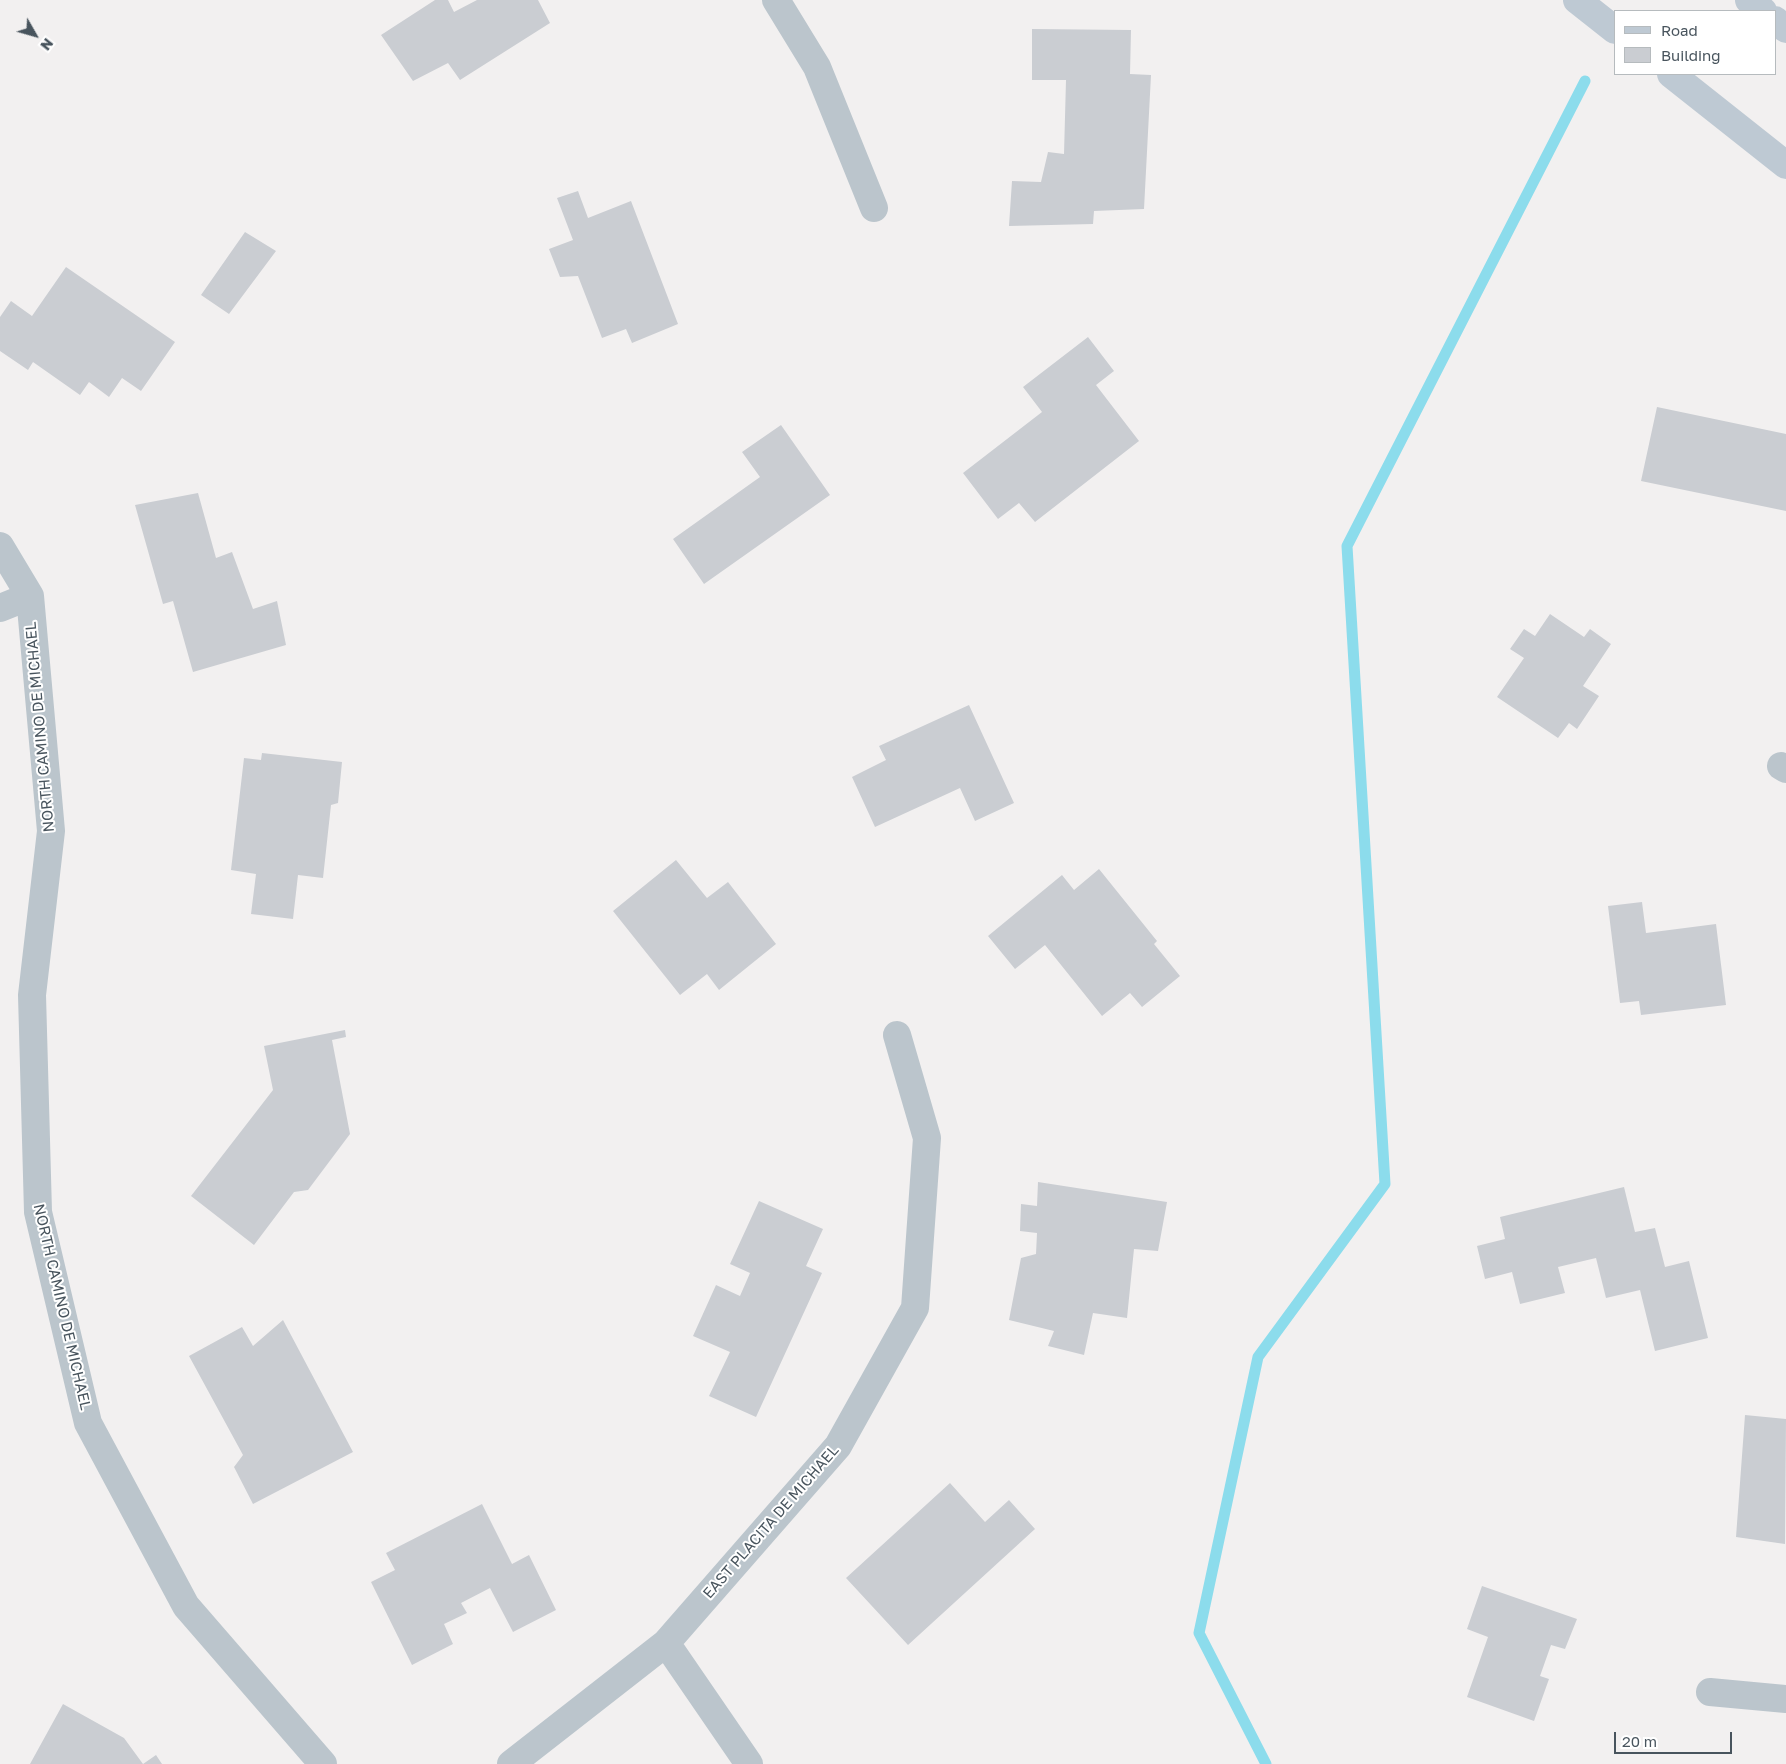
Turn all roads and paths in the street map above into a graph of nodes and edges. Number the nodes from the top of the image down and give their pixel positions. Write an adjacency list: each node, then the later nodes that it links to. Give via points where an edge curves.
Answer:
1 (776, 0): 10 (street, via 817,67)
2 (1577, 0): 6 (main road)
3 (1749, 0): 4 (main road)
4 (1762, 10)
5 (1776, 21): 7 (main road)
6 (1614, 29)
7 (1786, 29)
8 (1671, 75): 9 (main road)
9 (1786, 165)
10 (874, 208)
11 (0, 546): 12 (street, NORTH CAMINO DE MICHAEL)
12 (30, 596): 13 (street, NORTH CAMINO DE MICHAEL); 18 (street, NORTH CAMINO DE MICHAEL, via 50,831 32,995 38,1212 88,1422 186,1606)
13 (0, 608)
14 (896, 1035): 15 (street, EAST PLACITA DE MICHAEL, via 927,1138 915,1308 838,1446)
15 (666, 1643): 19 (street, EAST PLACITA DE MICHAEL); 20 (street)
16 (1710, 1692): 17 (street)
17 (1786, 1699)
18 (323, 1764)
19 (511, 1764)
20 (749, 1764)

